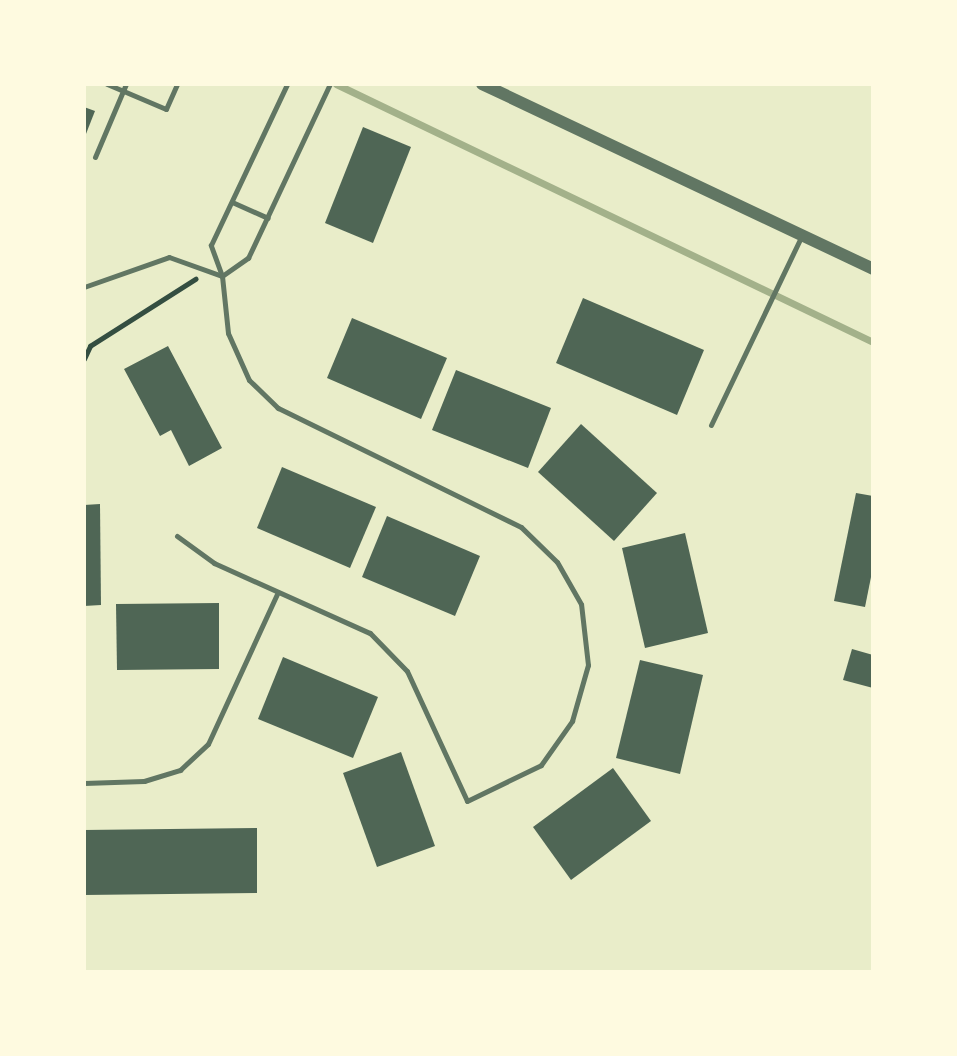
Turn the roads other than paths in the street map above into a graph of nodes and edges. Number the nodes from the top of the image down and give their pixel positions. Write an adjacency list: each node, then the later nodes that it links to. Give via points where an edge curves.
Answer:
1 (107, 84): 7 (lane)
2 (126, 84): 7 (lane)
3 (177, 84): 7 (lane, via 166,109)
4 (287, 84): 9 (lane)
5 (330, 84): 10 (lane)
6 (482, 84): 11 (street)
7 (123, 91): 8 (lane)
8 (95, 157)
9 (232, 202): 10 (lane); 13 (lane, via 211,245)
10 (268, 219): 13 (lane, via 248,258)
11 (802, 235): 12 (street); 15 (lane)
12 (873, 269)
13 (222, 276): 14 (lane, via 169,257); 17 (lane, via 228,333 249,380 278,408 521,527 557,562 581,604 588,664 572,721 541,765 467,801 407,671 370,634)
14 (84, 287)
15 (711, 425)
16 (177, 537): 17 (lane, via 214,563)
17 (278, 592): 18 (lane, via 208,744 180,770 144,781)
18 (84, 783)

